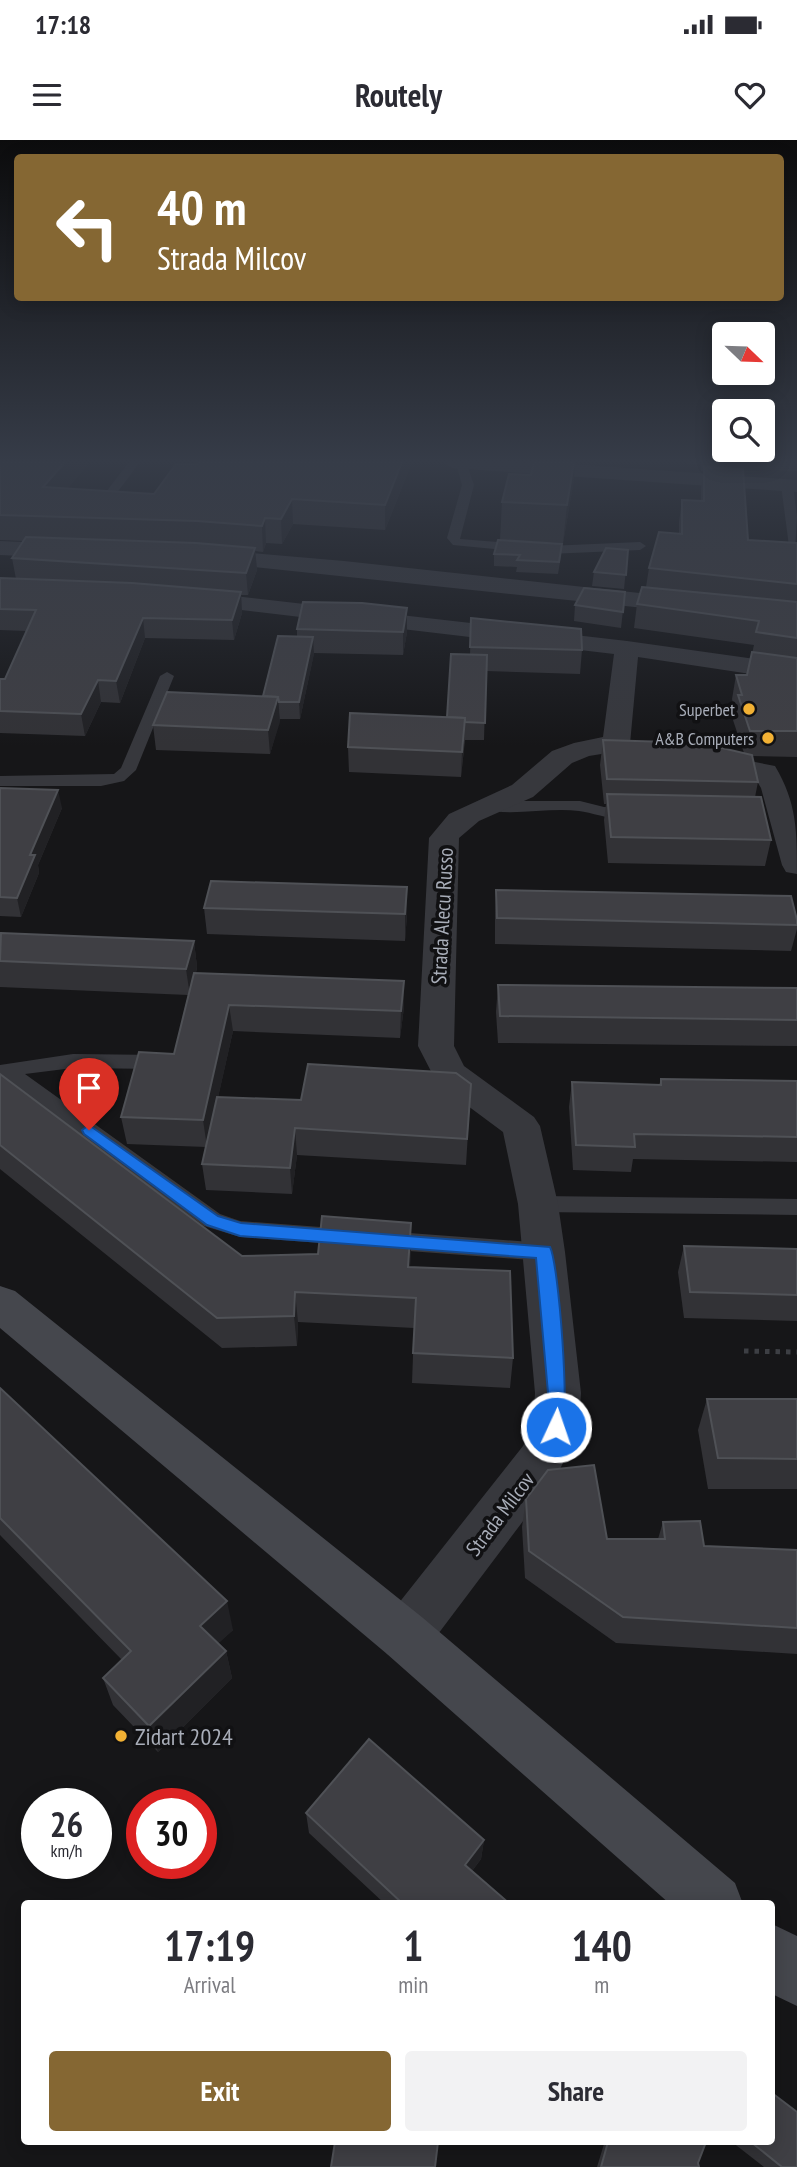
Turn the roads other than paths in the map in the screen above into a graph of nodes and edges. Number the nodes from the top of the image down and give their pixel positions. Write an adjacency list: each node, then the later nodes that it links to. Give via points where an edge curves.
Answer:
1 (205, 557): 3 (street)
2 (174, 597): 4 (street)
3 (797, 617)
4 (627, 648): 5 (street); 9 (street, Strada Alecu Russo, via 629,746 583,747 556,761 517,795)
5 (797, 673)
6 (167, 676): 8 (lane, via 128,770 119,778)
7 (679, 756): 11 (street, via 765,772 775,788)
8 (0, 781)
9 (486, 806): 10 (lane, via 580,806); 15 (street, Strada Alecu Russo, via 463,816 444,838 436,1046 450,1074 521,1126)
10 (645, 813)
11 (782, 816): 12 (street)
12 (797, 865)
13 (160, 1062): 14 (lane, via 73,1061)
14 (4, 1071): 17 (lane, via 212,1220 240,1230)
15 (538, 1204): 16 (lane); 17 (street, Strada Alecu Russo)
16 (797, 1207)
17 (544, 1252): 19 (street, Strada Milcov, via 558,1393 556,1427 540,1461)
18 (0, 1303): 19 (main road)
19 (405, 1636): 20 (main road)
20 (709, 1900)
21 (775, 1957): 22 (main road)
22 (797, 1976)

